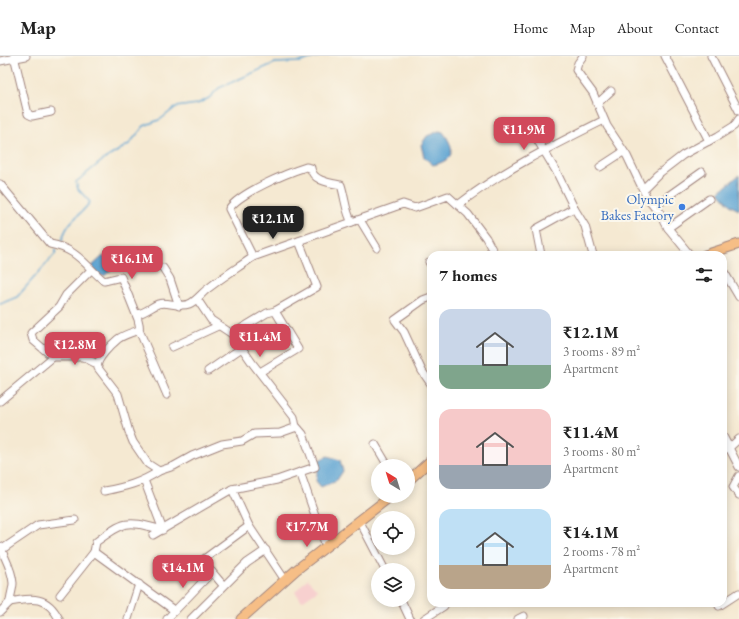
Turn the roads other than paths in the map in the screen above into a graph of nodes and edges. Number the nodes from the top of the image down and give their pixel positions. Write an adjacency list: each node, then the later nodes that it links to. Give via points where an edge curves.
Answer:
1 (26, 56): 5 (street)
2 (583, 56): 8 (street, via 576,70 593,93)
3 (665, 56): 14 (street)
4 (711, 56): 9 (street)
5 (15, 57): 6 (street); 10 (street, via 28,114 32,116)
6 (0, 61)
7 (611, 91): 8 (street)
8 (596, 104): 12 (street)
9 (739, 110)
10 (51, 112)
11 (739, 119): 14 (street, via 734,126)
12 (604, 120): 15 (street); 16 (street)
13 (535, 136): 15 (street)
14 (710, 141): 20 (street, via 682,155)
15 (544, 150): 22 (street, via 485,184); 24 (street)
16 (623, 152): 17 (street); 20 (street)
17 (600, 167)
18 (702, 172): 23 (street)
19 (0, 184): 38 (street, via 50,244 63,246 74,252)
20 (643, 189): 23 (street)
21 (709, 199): 27 (street)
22 (458, 205): 25 (street, via 448,196 444,196 415,208 402,204); 31 (street, via 481,231)
23 (654, 206): 27 (street)
24 (574, 208): 32 (street, via 536,229); 33 (street, via 585,226)
25 (360, 220): 26 (street); 30 (street)
26 (352, 222): 28 (street); 36 (street, via 347,215 340,185 320,179 311,168 306,167 233,202 229,209)
27 (668, 228): 34 (street)
28 (299, 241): 36 (street); 44 (street, via 317,287)
29 (739, 244): 35 (main road)
30 (377, 248)
31 (493, 251)
32 (540, 251)
33 (592, 251)
34 (687, 251)
35 (719, 251)
36 (253, 257): 42 (street)
37 (163, 268): 43 (street, via 170,279)
38 (91, 270): 45 (street, via 104,281 121,277); 51 (street, via 66,295 60,307 31,333 33,340)
39 (727, 277): 40 (street)
40 (739, 297)
41 (427, 298): 55 (street, via 395,320 404,332)
42 (197, 299): 43 (street); 46 (street)
43 (179, 306): 45 (street, via 158,304 138,314)
44 (274, 311): 48 (street); 54 (street, via 298,349)
45 (137, 318): 47 (street)
46 (218, 326): 48 (street); 49 (street)
47 (139, 330): 52 (street, via 118,339); 56 (street)
48 (232, 334): 50 (street)
49 (172, 347)
50 (243, 347): 53 (street); 54 (street)
51 (53, 357): 52 (street, via 83,357); 57 (street)
52 (97, 364): 66 (street, via 106,381 118,394 134,442 148,464)
53 (208, 371)
54 (260, 372): 58 (street, via 294,417)
55 (427, 378)
56 (167, 394)
57 (0, 401)
58 (296, 427): 66 (street, via 280,433 254,434 242,441 222,444); 67 (street, via 303,434 315,467)
59 (739, 439): 61 (street)
60 (375, 444): 63 (street)
61 (727, 448)
62 (727, 450): 65 (street)
63 (384, 459)
64 (427, 464): 68 (main road)
65 (739, 467)
66 (159, 471): 70 (street)
67 (300, 472): 71 (street, via 277,480); 75 (street)
68 (415, 475)
69 (739, 476): 73 (street, via 733,487)
70 (144, 480): 72 (street); 79 (street)
71 (232, 489): 78 (street); 79 (street)
72 (104, 491)
73 (739, 495)
74 (382, 503): 77 (main road)
75 (316, 518): 80 (street); 82 (street)
76 (75, 520): 83 (street, via 38,526)
77 (359, 520): 82 (main road); 86 (street)
78 (249, 526): 84 (street); 87 (street, via 200,562)
79 (163, 530): 81 (street); 85 (street, via 133,522 126,523 96,542)
80 (298, 530)
81 (153, 535)
82 (326, 546): 88 (main road)
83 (1, 548): 94 (street, via 12,571)
84 (266, 550): 88 (street); 90 (street)
85 (94, 552): 89 (street); 92 (street)
86 (381, 563)
87 (212, 572): 90 (street); 97 (street)
88 (285, 580): 105 (main road)
89 (139, 584): 97 (street); 102 (street)
90 (223, 585): 104 (street)
91 (739, 593): 93 (street)
92 (60, 595)
93 (727, 601)
94 (10, 602): 98 (street); 101 (street, via 40,599)
95 (404, 607): 106 (street)
96 (442, 607): 107 (street)
97 (175, 611): 103 (street)
98 (0, 612)
99 (0, 616): 100 (street)
100 (3, 619)
101 (59, 619)
102 (128, 619)
103 (167, 619)
104 (191, 619)
105 (241, 619)
106 (410, 619)
107 (424, 619)

